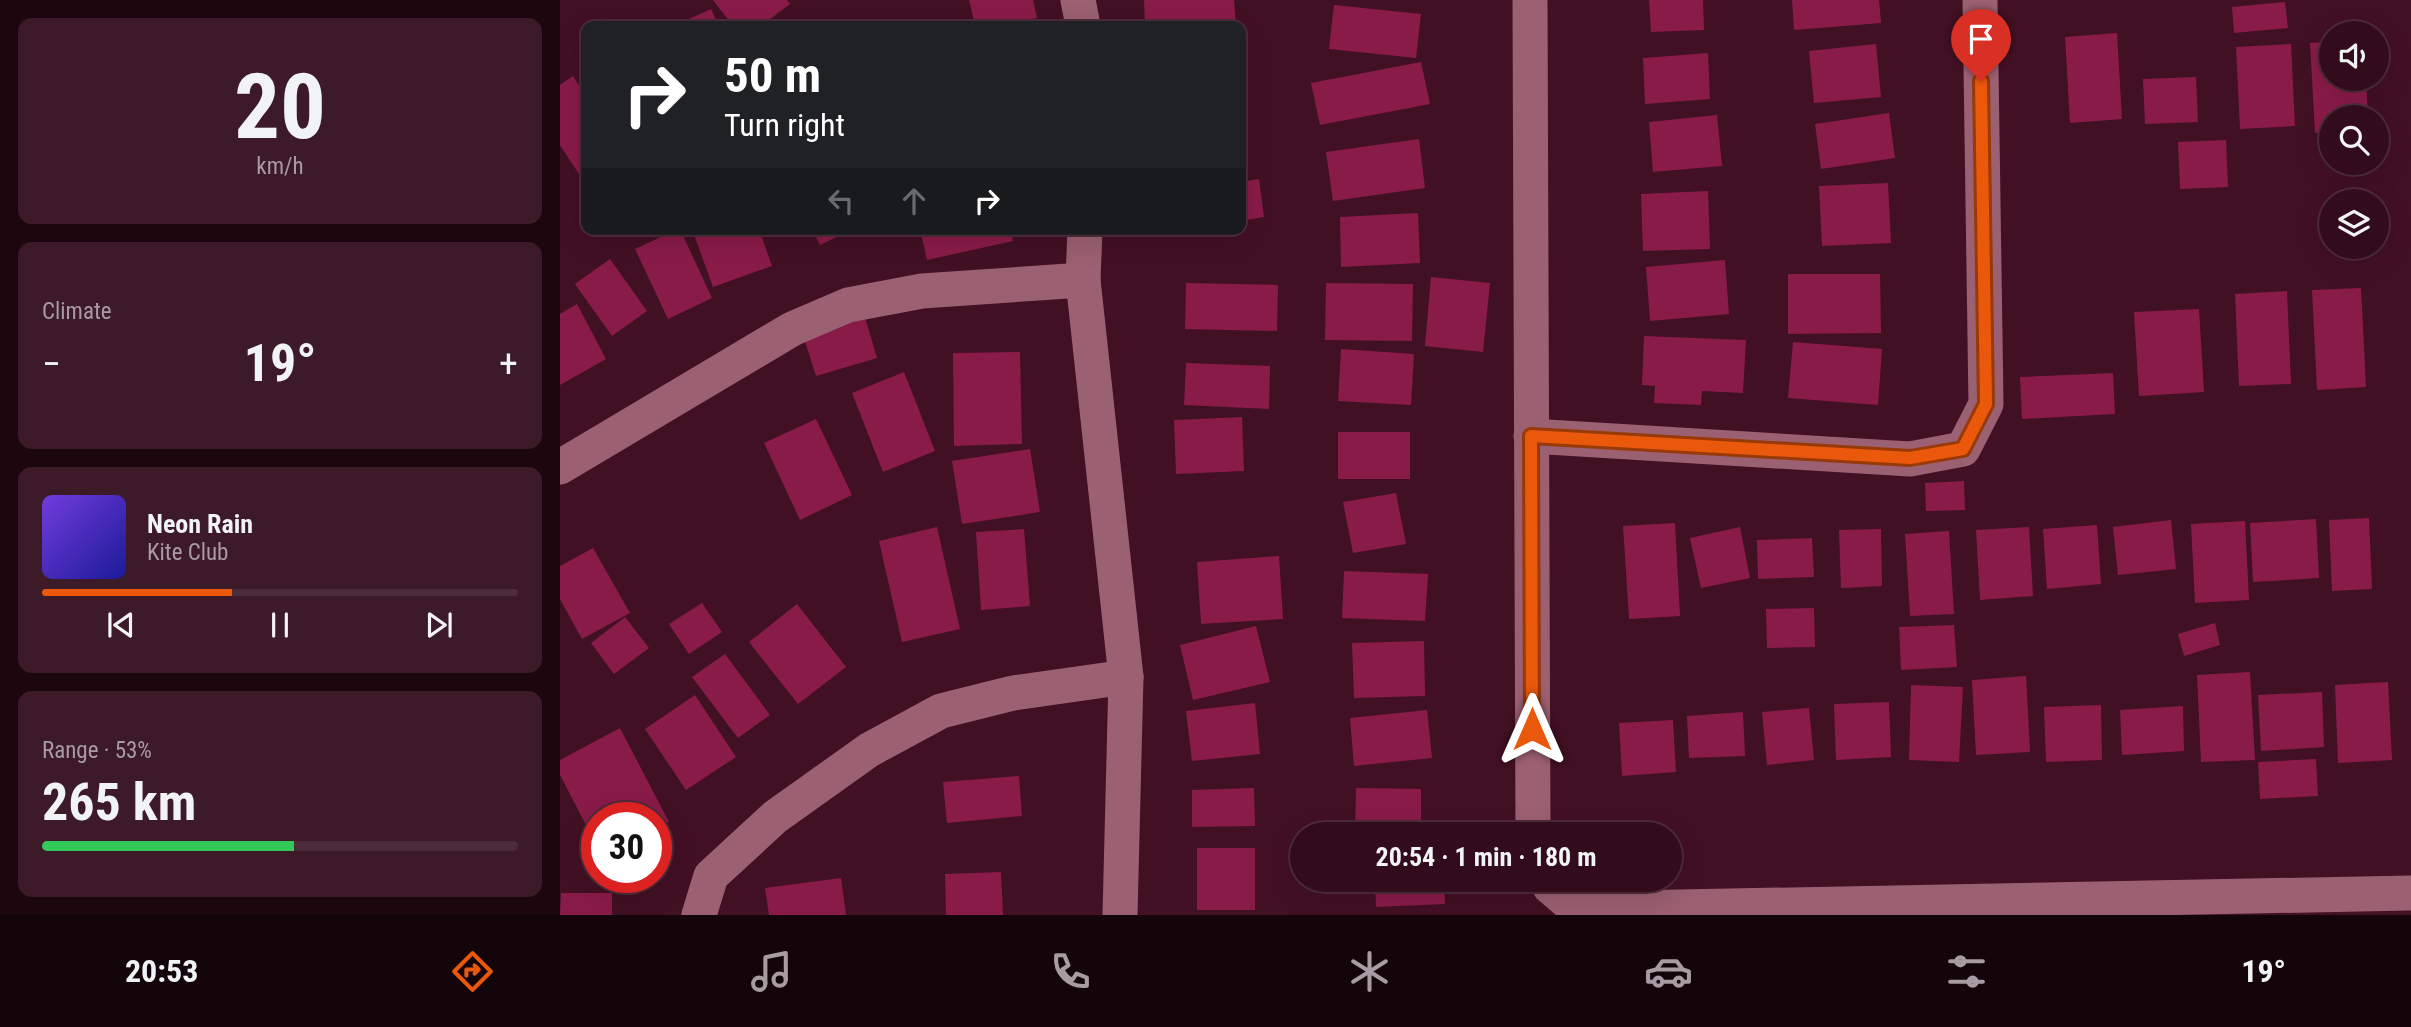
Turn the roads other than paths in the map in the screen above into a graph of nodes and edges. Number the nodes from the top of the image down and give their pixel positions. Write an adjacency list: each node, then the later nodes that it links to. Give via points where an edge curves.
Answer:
1 (1078, 0): 4 (street)
2 (1530, 0): 7 (street)
3 (1980, 0): 7 (street, via 1986,404 1963,449 1910,458)
4 (1082, 21)
5 (1084, 235): 6 (street)
6 (1083, 280): 8 (street, via 922,291 848,305 792,329); 9 (street)
7 (1531, 436): 10 (street)
8 (560, 467)
9 (1126, 677): 14 (street, via 1013,693 941,711 869,750 775,817 711,876); 15 (street)
10 (1533, 822)
11 (1555, 892): 13 (street, via 1576,909)
12 (2411, 893): 13 (street)
13 (2331, 904)
14 (699, 915)
15 (1120, 915)

